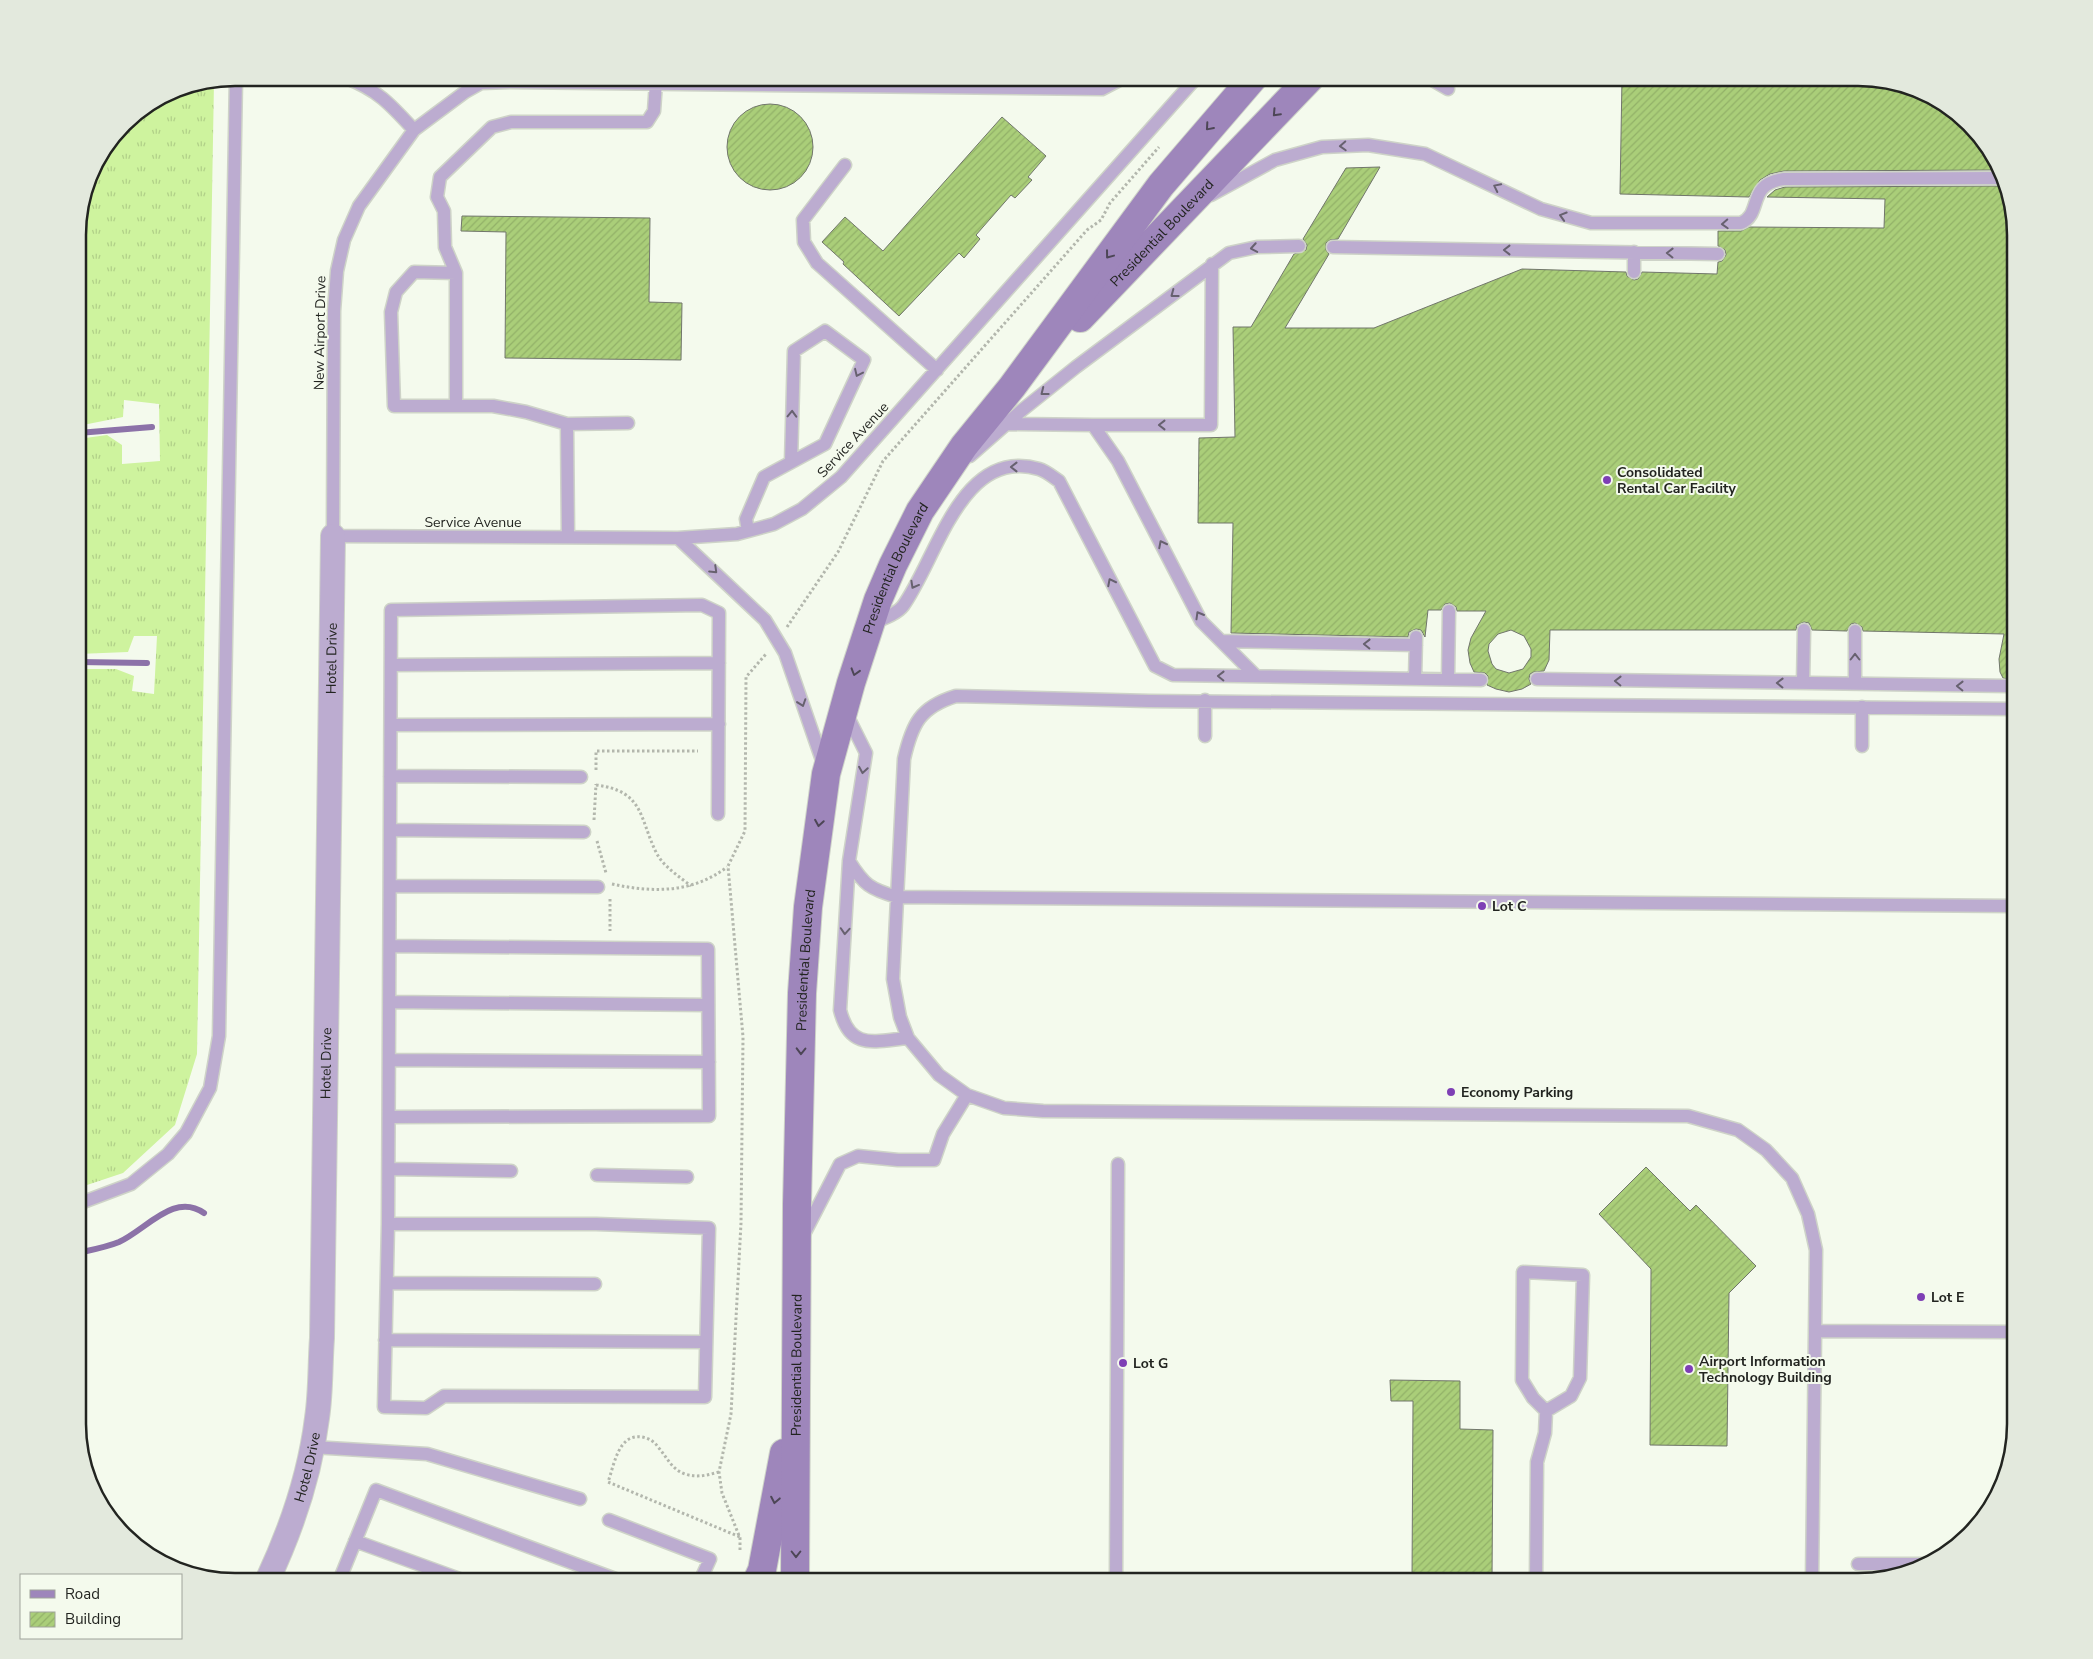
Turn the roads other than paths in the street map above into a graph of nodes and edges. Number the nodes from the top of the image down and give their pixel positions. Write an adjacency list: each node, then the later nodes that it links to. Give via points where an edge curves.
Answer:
1 (1105, 86): 10 (lane, New Airport Drive)
2 (1189, 86): 23 (lane, Service Avenue)
3 (1246, 86): 24 (main road, Presidential Boulevard, one-way to 24, via 1161,185)
4 (1302, 86): 19 (main road, Presidential Boulevard, one-way to 19)
5 (1443, 86): 11 (lane)
6 (236, 87): 83 (lane, via 219,1036 210,1088 186,1133 168,1154 131,1184)
7 (366, 87): 12 (lane, via 388,100)
8 (474, 87): 12 (lane, New Airport Drive)
9 (656, 87): 22 (lane, via 654,111 647,122 511,122 492,127 440,177 437,197 444,211 445,246)
10 (993, 87)
11 (1448, 89)
12 (414, 130): 33 (lane, New Airport Drive, via 359,206 344,240 337,271)
13 (845, 165): 23 (lane, via 803,220 804,242 817,263)
14 (1995, 178): 19 (lane, one-way to 19, via 1784,179 1768,184 1756,197 1747,221 1722,224 1591,223 1541,209 1425,154 1368,144 1322,147 1275,160 1214,192)
15 (1299, 246): 20 (lane, one-way to 20, via 1257,247 1228,253)
16 (1333, 247): 17 (lane, one-way to 16)
17 (1634, 252): 18 (lane, one-way to 17); 21 (lane)
18 (1718, 254)
19 (1138, 259): 24 (main road, Presidential Boulevard)
20 (1212, 264): 28 (lane, one-way to 28); 29 (lane, one-way to 29, via 1211,425)
21 (1634, 272)
22 (456, 273): 25 (lane); 25 (lane, via 414,272 396,292 391,312 394,406)
23 (937, 370): 32 (lane, Service Avenue, via 841,477 802,509 774,524)
24 (1012, 387): 31 (main road, Presidential Boulevard, via 964,446)
25 (456, 405): 27 (lane, via 493,406)
26 (628, 423): 27 (lane)
27 (567, 424): 34 (lane)
28 (1006, 424): 29 (lane); 31 (lane)
29 (1093, 424): 40 (lane, one-way to 29, via 1201,621 1118,461)
30 (791, 462): 30 (lane, one-way to 30, via 794,351 825,331 864,360 825,444); 32 (lane, via 764,477 746,519)
31 (938, 485): 37 (main road, Presidential Boulevard, via 920,511 893,565)
32 (748, 530): 35 (lane, Service Avenue, via 737,534)
33 (333, 536): 34 (lane, Service Avenue); 94 (street, Hotel Drive, via 322,1338 318,1417)
34 (568, 537): 35 (lane, Service Avenue)
35 (678, 538): 59 (lane, one-way to 59, via 765,620 785,652)
36 (1449, 610): 45 (lane)
37 (869, 626): 43 (lane, one-way to 37, via 1173,675 1155,666 1059,480 1039,469 1009,466 987,474 963,496 902,608); 53 (main road, Presidential Boulevard, one-way to 53)
38 (1804, 630): 48 (lane)
39 (1855, 631): 49 (lane, one-way to 39)
40 (1221, 641): 43 (lane); 44 (lane, one-way to 40, via 1416,641)
41 (719, 663): 42 (lane); 42 (lane, via 719,613 702,605 391,610); 56 (lane)
42 (391, 665): 55 (lane)
43 (1256, 676): 44 (lane)
44 (1415, 679): 45 (lane)
45 (1448, 679): 46 (lane)
46 (1481, 680)
47 (1537, 680): 48 (lane, one-way to 47)
48 (1803, 683): 49 (lane)
49 (1855, 684): 50 (lane, one-way to 49)
50 (2007, 686)
51 (1205, 700): 52 (lane); 57 (lane); 68 (lane, via 956,696 928,708 910,733 904,759)
52 (1862, 707): 54 (lane); 58 (lane)
53 (844, 709): 59 (main road, Presidential Boulevard); 65 (lane, one-way to 65, via 866,753)
54 (2007, 709)
55 (391, 724): 56 (lane); 60 (lane)
56 (719, 724): 62 (lane)
57 (1205, 736)
58 (1862, 746)
59 (826, 774): 85 (main road, Presidential Boulevard, one-way to 85, via 808,907 802,993)
60 (390, 776): 61 (lane); 64 (lane)
61 (581, 777)
62 (718, 814)
63 (590, 829): 64 (lane)
64 (390, 830): 66 (lane)
65 (849, 861): 68 (lane, via 858,876 874,890); 73 (lane, one-way to 73, via 840,1010 844,1027 855,1038 871,1042)
66 (390, 886): 67 (lane); 70 (lane)
67 (604, 886)
68 (897, 897): 69 (lane); 73 (lane, via 893,979 900,1017)
69 (2007, 906)
70 (390, 946): 71 (lane); 72 (lane, via 708,949)
71 (389, 1002): 72 (lane); 74 (lane)
72 (708, 1005): 75 (lane)
73 (908, 1038): 76 (lane, via 939,1075)
74 (389, 1060): 75 (lane); 77 (lane)
75 (709, 1062): 77 (lane, via 709,1116)
76 (967, 1095): 85 (lane, via 943,1134 934,1160 858,1156 840,1164); 88 (lane, via 1004,1108 1044,1111 1688,1116 1738,1130 1766,1150 1792,1178 1808,1214 1816,1250)
77 (389, 1117): 79 (lane)
78 (1118, 1164): 107 (lane)
79 (388, 1170): 80 (lane); 84 (lane)
80 (511, 1171)
81 (597, 1175): 82 (lane)
82 (687, 1177)
83 (87, 1201)
84 (388, 1224): 86 (lane); 91 (lane, via 596,1224 709,1228)
85 (798, 1245): 92 (main road, Presidential Boulevard)
86 (387, 1283): 87 (lane); 90 (lane)
87 (595, 1284)
88 (1815, 1331): 89 (lane); 109 (lane)
89 (2007, 1332)
90 (386, 1340): 91 (lane); 91 (lane, via 384,1407 426,1408 444,1396 705,1397)
91 (706, 1342)
92 (797, 1383): 105 (main road, one-way to 105); 106 (main road, Presidential Boulevard, one-way to 106)
93 (1546, 1411): 93 (lane, via 1571,1396 1580,1378 1582,1275 1523,1272 1522,1380); 108 (lane, via 1546,1433 1537,1462)
94 (312, 1447): 95 (lane, via 427,1454); 100 (street, Hotel Drive, via 297,1506)
95 (580, 1499)
96 (608, 1520): 104 (lane, via 710,1559)
97 (355, 1541): 101 (lane); 102 (lane); 103 (lane, via 376,1490)
98 (1858, 1564): 99 (lane)
99 (1907, 1564)
100 (271, 1573)
101 (343, 1573)
102 (441, 1573)
103 (597, 1573)
104 (704, 1573)
105 (761, 1573)
106 (795, 1573)
107 (1116, 1573)
108 (1536, 1573)
109 (1812, 1573)

